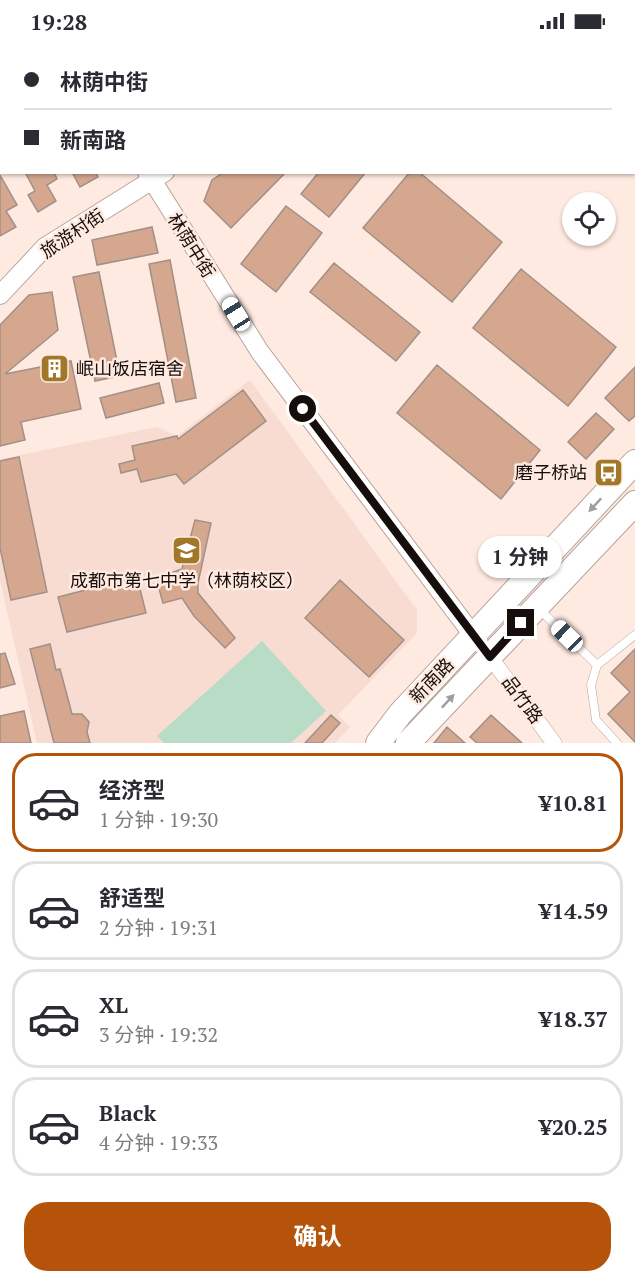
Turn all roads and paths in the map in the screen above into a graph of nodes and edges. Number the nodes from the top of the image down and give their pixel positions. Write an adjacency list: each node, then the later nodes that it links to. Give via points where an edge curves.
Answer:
1 (154, 175): 2 (street, 旅游村街, via 45,247); 7 (street, 林荫中街, via 260,352)
2 (0, 295)
3 (635, 462): 7 (main road, 新南路, one-way to 7)
4 (635, 503): 5 (main road, 新南路)
5 (537, 607): 8 (main road, 新南路); 9 (lane)
6 (635, 635): 9 (lane)
7 (474, 636): 8 (street, 林荫中街); 10 (main road, 新南路)
8 (490, 657): 11 (main road, 新南路, one-way to 8); 14 (street, 品竹路)
9 (597, 664): 15 (lane, via 591,684 596,720)
10 (400, 714): 12 (main road); 13 (main road, 新南路)
11 (413, 739)
12 (367, 743)
13 (378, 743)
14 (554, 743)
15 (617, 743)

